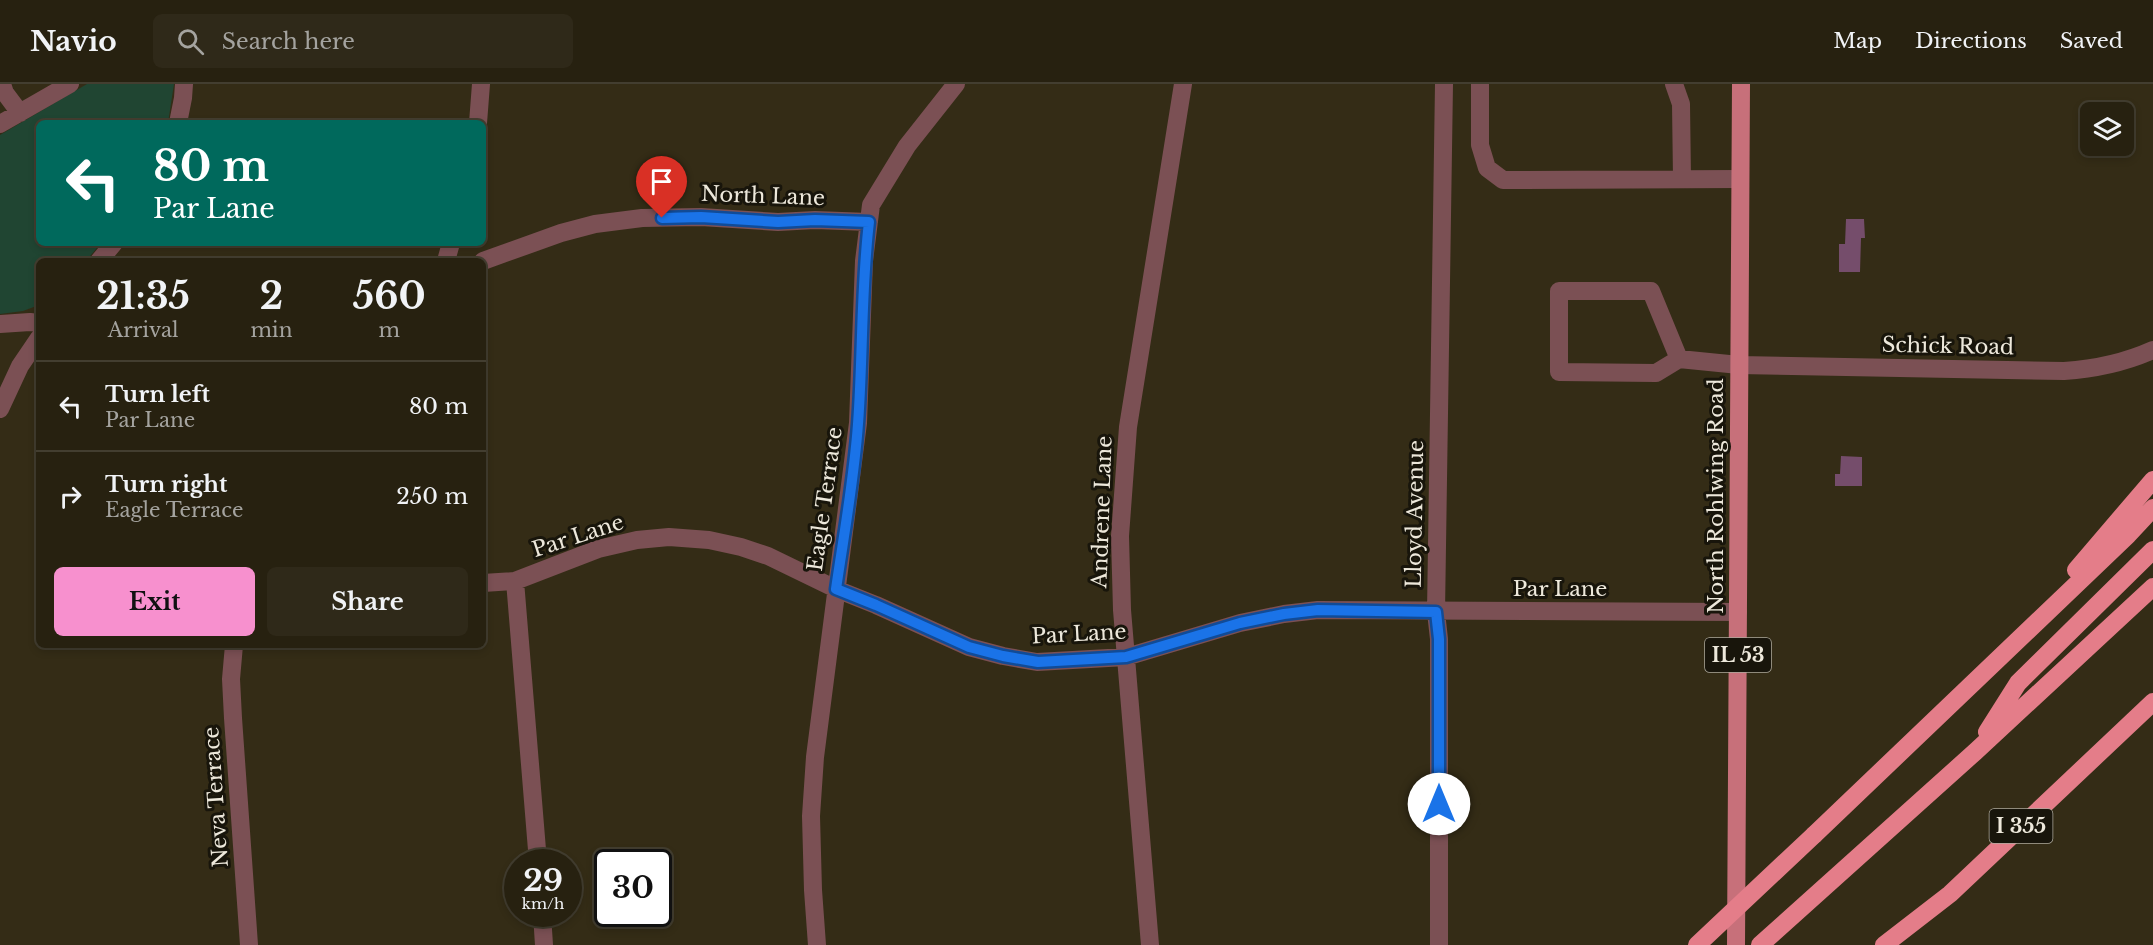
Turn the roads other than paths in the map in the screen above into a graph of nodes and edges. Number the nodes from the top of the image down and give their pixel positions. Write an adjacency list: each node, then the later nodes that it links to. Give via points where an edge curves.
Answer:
1 (2, 84): 11 (street)
2 (70, 84): 11 (street)
3 (184, 84): 12 (street)
4 (481, 84): 13 (street)
5 (956, 84): 17 (street, Eagle Terrace, via 907,146 871,205)
6 (1183, 84): 39 (street, Andrene Lane, via 1128,427 1120,536)
7 (1444, 84): 35 (street, Lloyd Avenue)
8 (1480, 84): 15 (street, via 1480,145 1487,168 1503,180)
9 (1674, 84): 15 (street, via 1682,104)
10 (1741, 84): 16 (main road, North Rohlwing Road / IL 53)
11 (20, 113): 14 (street)
12 (178, 120)
13 (478, 120)
14 (0, 124)
15 (1683, 179): 16 (street)
16 (1740, 179): 26 (main road, North Rohlwing Road / IL 53)
17 (869, 222): 20 (street, North Lane, via 642,219 595,224); 34 (street, Eagle Terrace, via 858,423)
18 (112, 246): 19 (street)
19 (102, 258)
20 (486, 260)
21 (36, 322): 22 (street)
22 (0, 324)
23 (36, 342): 27 (street, via 20,366)
24 (2153, 350): 26 (street, Schick Road, via 2098,368 2064,371)
25 (1679, 359): 25 (street, via 1656,373 1559,372 1559,291 1651,291); 26 (street, Schick Road)
26 (1739, 365): 36 (main road, North Rohlwing Road / IL 53)
27 (0, 410)
28 (2153, 480): 37 (highway)
29 (2153, 508): 37 (highway)
30 (2153, 550): 41 (highway, via 2018,683)
31 (515, 581): 32 (street, Par Lane); 34 (street, Par Lane, via 598,549 669,537 741,547); 42 (street)
32 (486, 583)
33 (2153, 587): 41 (highway)
34 (836, 589): 39 (street, Par Lane, via 969,647 1003,656 1038,662); 46 (street, Eagle Terrace, via 812,804)
35 (1436, 612): 36 (street, Par Lane); 39 (street, Par Lane, via 1318,610 1284,614); 48 (street, Lloyd Avenue)
36 (1738, 612): 50 (main road, North Rohlwing Road / IL 53)
37 (2012, 644): 49 (highway, bridge)
38 (234, 648): 44 (street, Neva Terrace, via 232,698)
39 (1126, 657): 47 (street, Andrene Lane)
40 (2153, 702): 52 (highway, I 355, via 1950,894)
41 (1975, 752): 51 (highway)
42 (537, 849)
43 (543, 927): 45 (street)
44 (249, 945)
45 (544, 945)
46 (818, 945)
47 (1150, 945)
48 (1439, 945)
49 (1697, 945)
50 (1736, 945)
51 (1760, 945)
52 (1884, 945)

